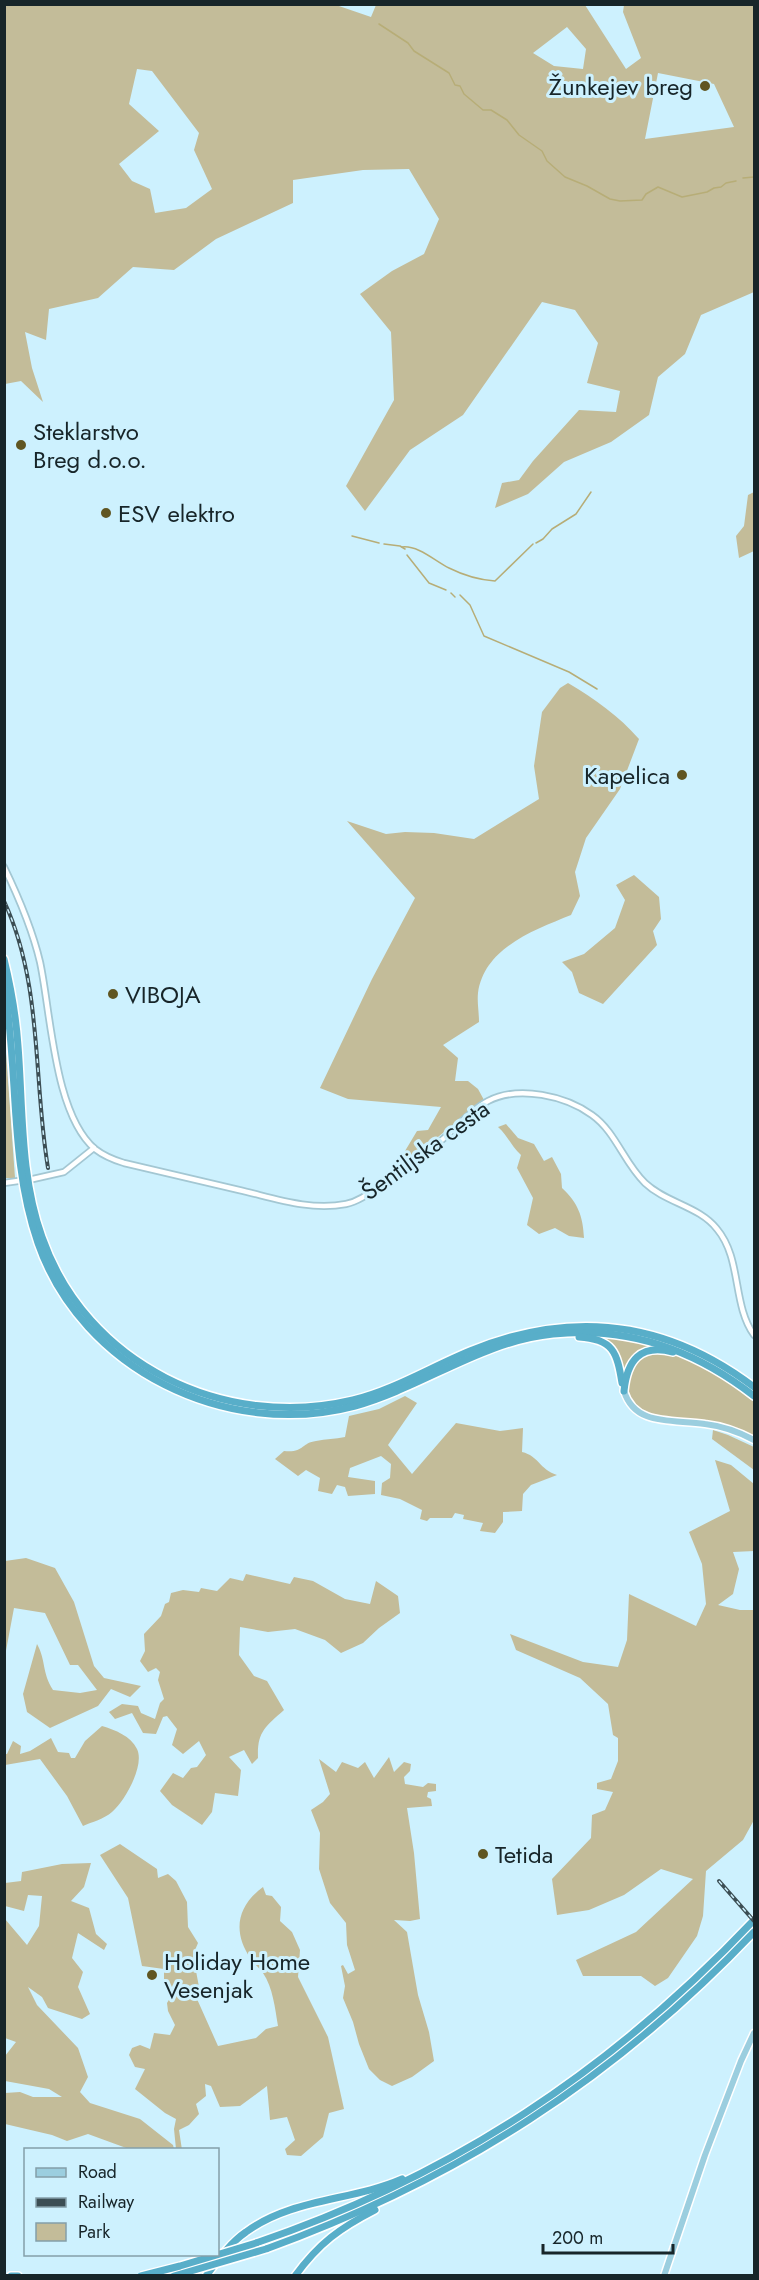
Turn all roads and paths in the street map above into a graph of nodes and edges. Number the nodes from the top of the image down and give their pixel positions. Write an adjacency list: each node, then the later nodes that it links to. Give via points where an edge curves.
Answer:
1 (4, 867): 4 (street, Šentiljska cesta, via 32,932 67,1098 81,1132)
2 (4, 959): 11 (highway, via 15,1015 34,1209 42,1237 55,1268 100,1331 162,1376 224,1401 253,1406 328,1404 372,1394 517,1334 578,1325 620,1328 674,1341 704,1354)
3 (4, 986): 8 (highway, via 10,1017 20,1166 39,1247 60,1289 90,1329 152,1378 222,1408 303,1414 380,1398 493,1348)
4 (94, 1148): 5 (street, via 64,1172); 9 (street, Šentiljska cesta, via 124,1163 299,1204 331,1206 369,1194 489,1101 518,1094 548,1096 593,1116 647,1184 700,1214 719,1231 731,1255)
5 (33, 1179)
6 (18, 1181): 7 (street)
7 (4, 1183)
8 (553, 1334): 10 (highway, via 620,1334 658,1343); 12 (highway, via 595,1338 606,1343 617,1356)
9 (754, 1335)
10 (706, 1363): 12 (highway, via 662,1350 646,1352 637,1356 627,1369); 13 (highway)
11 (754, 1388)
12 (624, 1391): 14 (main road, via 631,1406 643,1416 718,1426)
13 (754, 1396)
14 (754, 1440)
15 (754, 1920): 18 (highway, via 663,2010 591,2068 489,2137)
16 (754, 1932): 19 (highway, via 667,2016 595,2075 492,2143)
17 (754, 2033): 28 (main road, via 705,2155)
18 (430, 2170): 20 (highway, bridge, via 351,2208); 26 (highway, via 370,2190 295,2207 262,2221 232,2244)
19 (411, 2189): 25 (highway, bridge, via 266,2249); 27 (highway, via 323,2242)
20 (219, 2254)
21 (213, 2256): 24 (highway, bridge)
22 (11, 2276): 23 (highway)
23 (18, 2276)
24 (141, 2276)
25 (174, 2276)
26 (206, 2276)
27 (295, 2276)
28 (664, 2276)

